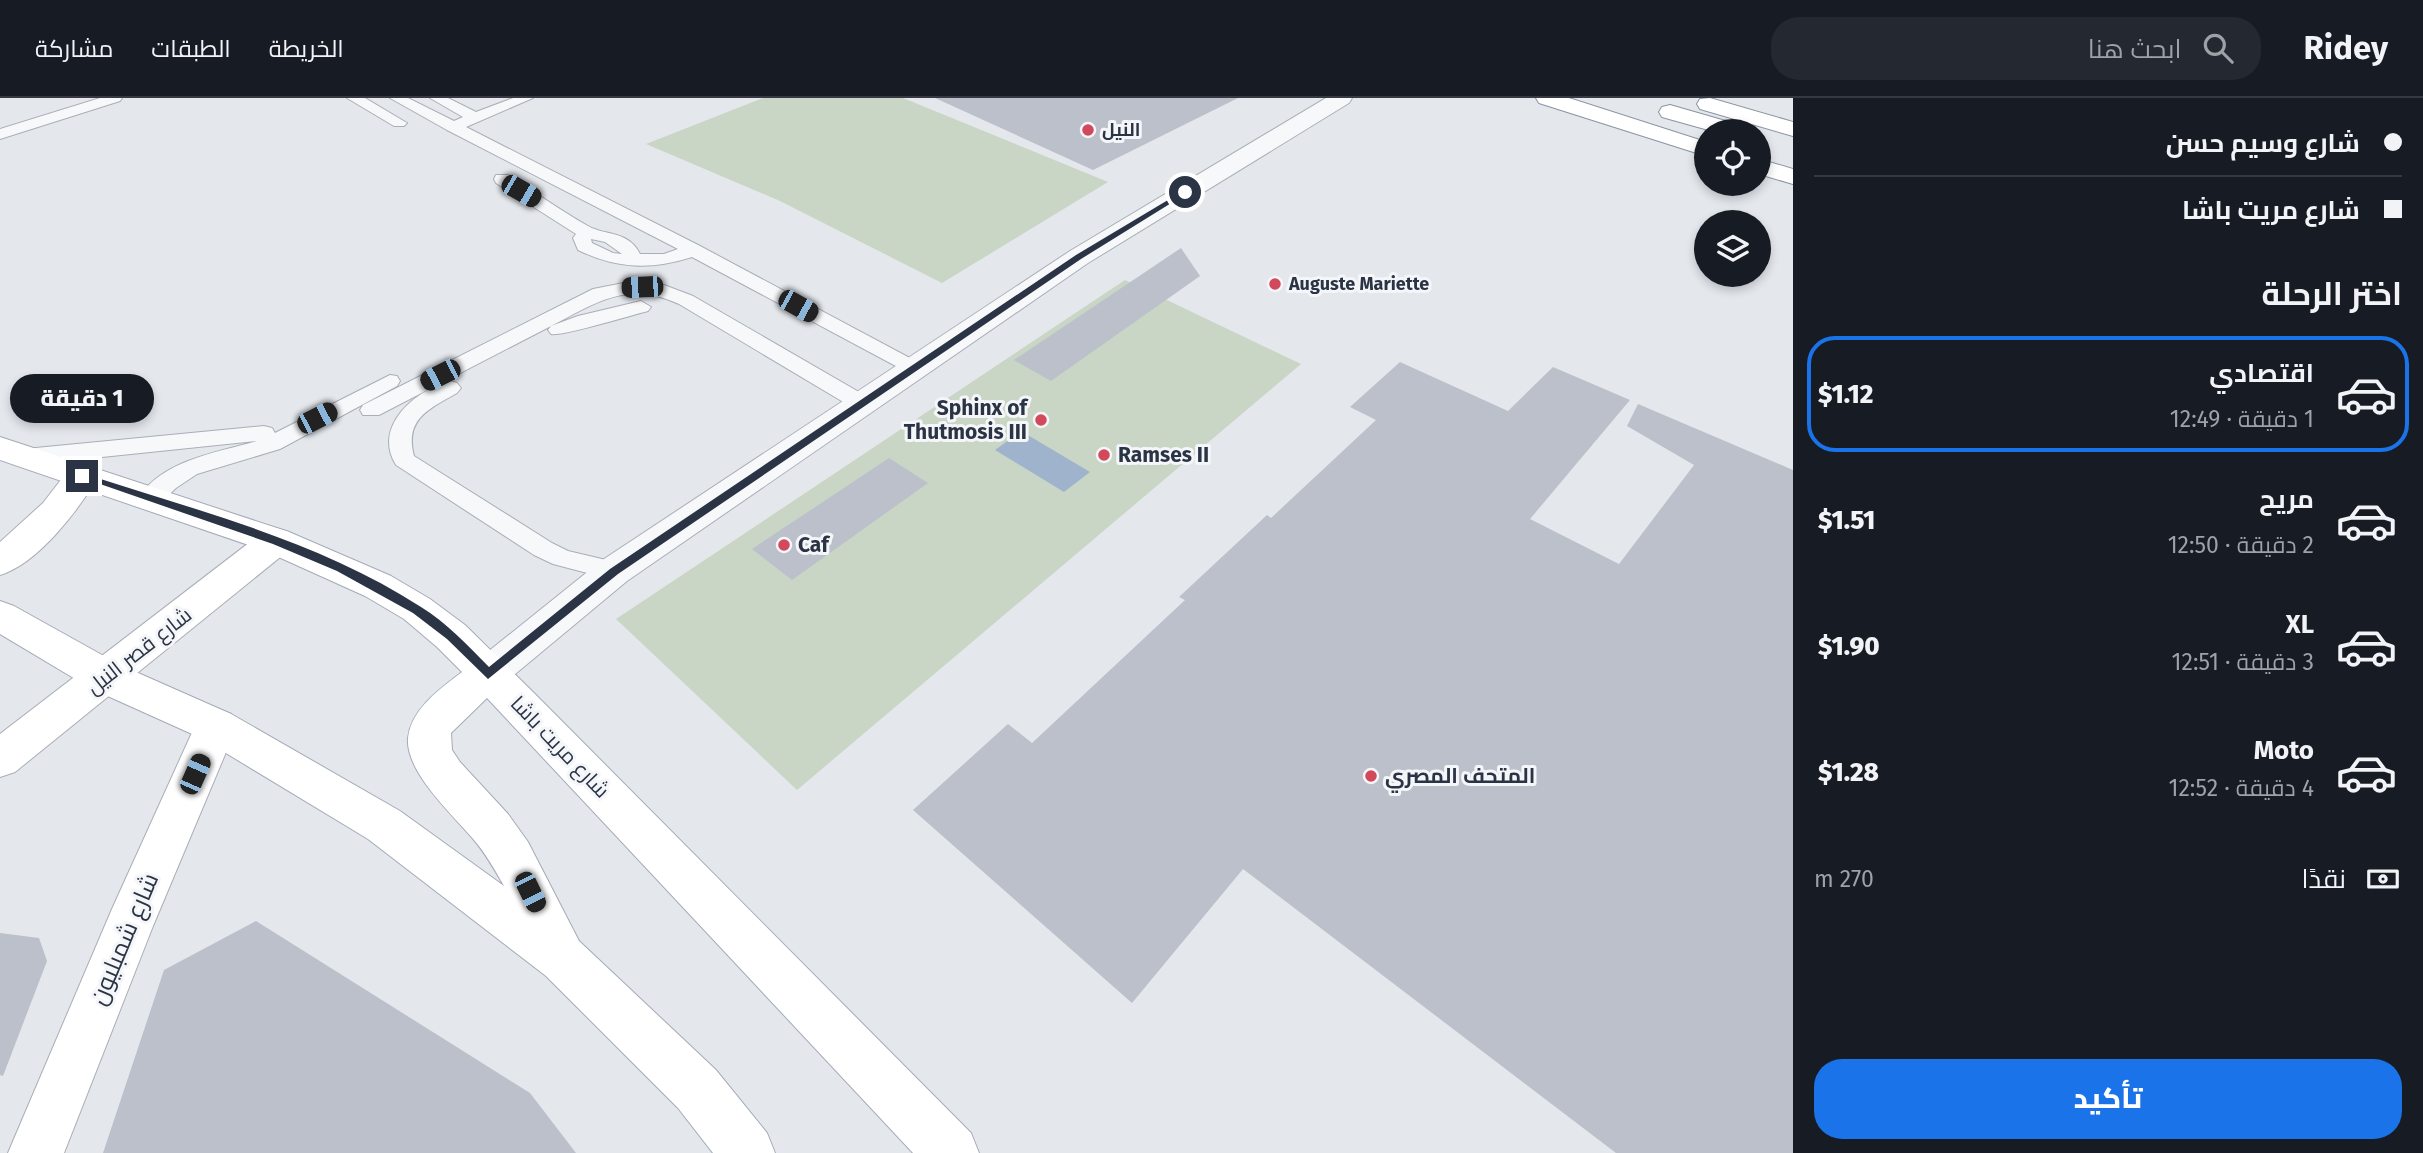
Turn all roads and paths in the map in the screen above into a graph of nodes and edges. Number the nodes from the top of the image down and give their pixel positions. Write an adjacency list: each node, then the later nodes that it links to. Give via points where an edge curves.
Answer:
1 (115, 98): 15 (lane)
2 (354, 98): 12 (lane)
3 (397, 98): 13 (lane)
4 (437, 98): 10 (lane)
5 (526, 98): 10 (lane)
6 (1341, 98): 27 (street, via 1079,257)
7 (1547, 98): 17 (main road)
8 (1683, 98): 14 (main road)
9 (1646, 105): 11 (main road)
10 (475, 118): 13 (lane)
11 (1694, 119)
12 (399, 123)
13 (452, 127): 23 (lane)
14 (1793, 129)
15 (0, 134)
16 (1771, 142): 18 (main road)
17 (1694, 145)
18 (1793, 148)
19 (1771, 170): 20 (main road)
20 (1793, 177)
21 (502, 179): 22 (lane)
22 (586, 233): 24 (lane, via 582,242 589,248 613,260)
23 (694, 250): 24 (lane, via 666,259); 27 (lane)
24 (633, 259)
25 (640, 307): 36 (lane, via 559,330 455,385 420,405 403,424 398,443 404,460 524,539 562,558)
26 (514, 318): 30 (lane)
27 (914, 369): 28 (street)
28 (863, 404): 29 (lane, via 666,289 622,287 600,293); 36 (street)
29 (371, 410)
30 (317, 418): 31 (lane, via 255,435); 33 (lane, via 272,444 189,469)
31 (12, 453): 32 (main road, شارع مريت باشا)
32 (82, 476): 33 (main road, شارع مريت باشا); 35 (main road, via 41,529)
33 (149, 500): 34 (main road, شارع مريت باشا)
34 (276, 541): 38 (main road, شارع مريت باشا, via 367,581 417,610); 39 (main road, شارع قصر النيل)
35 (0, 562)
36 (614, 571): 38 (street)
37 (0, 616): 39 (main road)
38 (488, 674): 42 (main road, via 437,718 429,741 438,763 519,870); 45 (main road, شارع مريت باشا)
39 (106, 677): 40 (main road); 41 (main road, شارع قصر النيل)
40 (216, 726): 42 (main road, via 384,825); 43 (main road, شارع شمبليون)
41 (0, 759)
42 (563, 959): 44 (main road, via 697,1089)
43 (36, 1153)
44 (747, 1153)
45 (951, 1153)

